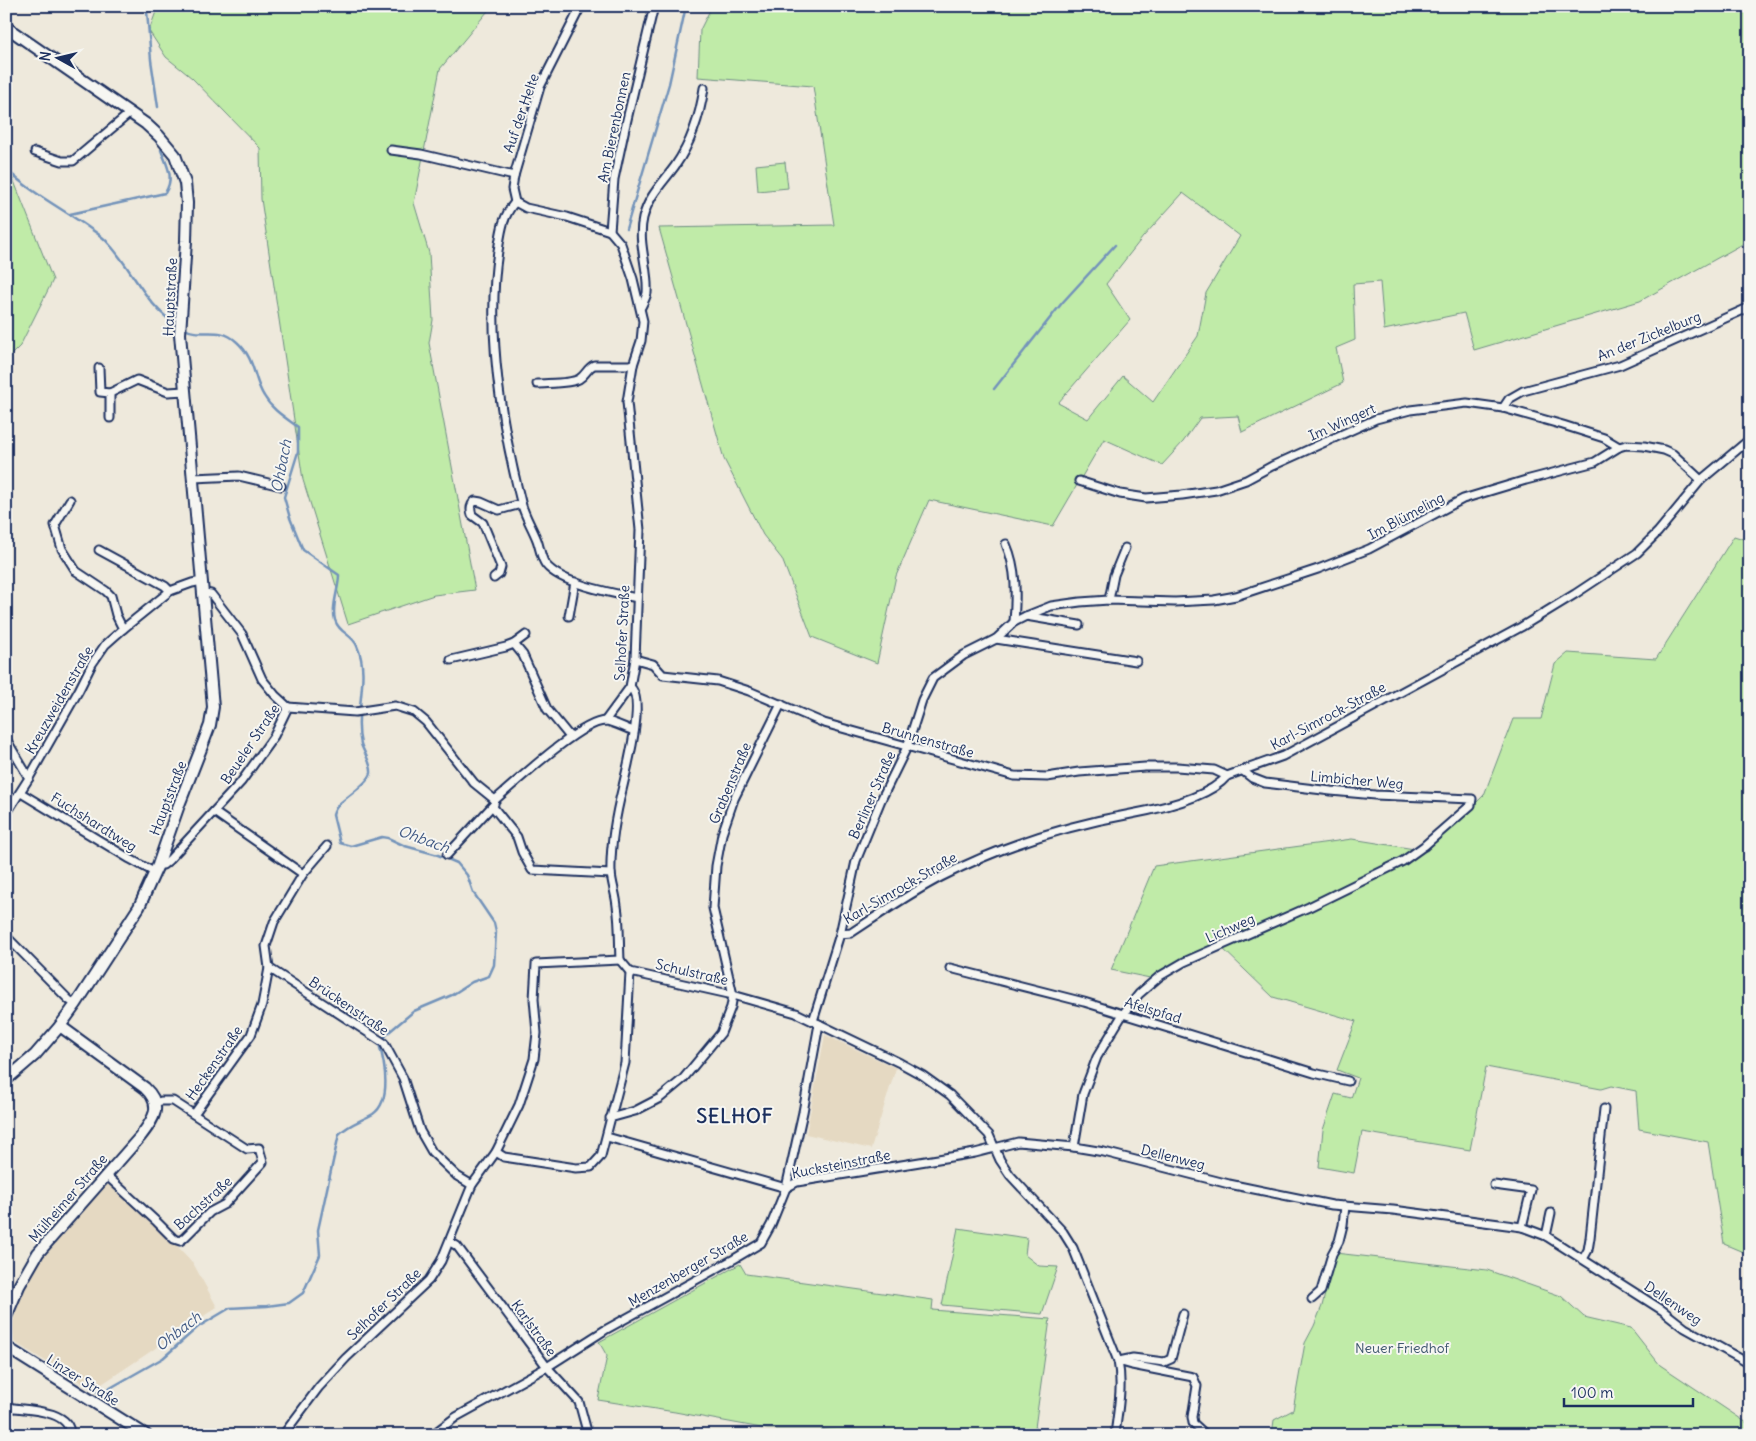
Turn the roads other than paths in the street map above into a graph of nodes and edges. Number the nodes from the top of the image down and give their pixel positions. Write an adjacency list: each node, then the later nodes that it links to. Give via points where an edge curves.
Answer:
1 (581, 6): 8 (street, Auf der Helte, via 540,87)
2 (654, 6): 10 (street, Am Bierenbonnen, via 614,179)
3 (6, 27): 5 (main road, Hauptstraße)
4 (704, 88): 11 (street, Selhofer Straße, via 691,137 648,202 643,219 641,236 647,294)
5 (130, 113): 7 (street, via 74,161 62,162); 16 (main road, Hauptstraße, via 160,136 175,155 183,174 187,203 180,334)
6 (392, 150): 8 (street)
7 (35, 152)
8 (514, 176): 9 (street, Auf der Helte, via 512,189)
9 (516, 202): 10 (street, via 526,208); 27 (street, via 507,211 502,229 495,280 496,344 504,424)
10 (610, 231): 11 (street, via 621,244)
11 (641, 307): 13 (street, Selhofer Straße, via 641,341)
12 (1750, 307): 18 (street, An der Zickelburg, via 1620,365 1523,391)
13 (633, 365): 15 (street, via 594,365 577,380); 36 (street, Selhofer Straße, via 627,402 640,530)
14 (99, 368): 17 (street, via 100,392)
15 (537, 384)
16 (185, 391): 17 (street, via 168,392 137,380); 22 (main road, Hauptstraße)
17 (110, 393): 19 (street)
18 (1503, 408): 21 (street, Im Wingert, via 1604,438); 24 (street, Im Wingert, via 1467,403 1440,405 1376,419 1246,480 1207,491 1146,498 1120,494)
19 (110, 418)
20 (1750, 439): 23 (street, Karl-Simrock-Straße)
21 (1618, 447): 23 (street, via 1644,446 1664,450 1673,454); 37 (street, Im Blümeling, via 1595,462 1464,499 1361,553 1236,596 1175,602)
22 (193, 478): 25 (street, via 240,476); 32 (main road, Hauptstraße)
23 (1701, 480): 57 (street, Karl-Simrock-Straße, via 1637,553 1575,594 1521,627 1283,756)
24 (1079, 481)
25 (281, 486)
26 (70, 500): 42 (street, via 55,525 62,549 76,570 111,596)
27 (521, 504): 31 (street, via 499,510 475,501 470,509 472,515 483,523 500,567); 33 (street, via 544,563)
28 (1006, 544): 40 (street, via 1015,577)
29 (1124, 548): 37 (street)
30 (99, 550): 34 (street)
31 (494, 578)
32 (202, 581): 34 (street, Kreuzweidenstraße); 35 (main road, Hauptstraße)
33 (575, 582): 36 (street); 38 (street)
34 (170, 591): 42 (street, Kreuzweidenstraße)
35 (204, 593): 51 (street, via 211,594 242,634 262,679); 67 (main road, Hauptstraße, via 213,716)
36 (637, 598): 46 (street, Selhofer Straße)
37 (1109, 600): 39 (street, Im Blümeling, via 1051,606)
38 (569, 616)
39 (1026, 616): 40 (street, Im Blümeling); 41 (street)
40 (1014, 622): 44 (street, Berliner Straße)
41 (1079, 625)
42 (123, 629): 59 (street, Kreuzweidenstraße, via 105,645 92,664)
43 (526, 635): 45 (street)
44 (996, 639): 48 (street); 56 (street, Berliner Straße, via 964,655 933,678 922,700)
45 (514, 644): 47 (street); 54 (street, via 523,655 547,709)
46 (635, 659): 49 (street, Selhofer Straße); 50 (street, Brunnenstraße, via 652,664 663,675 718,681)
47 (451, 660)
48 (1136, 661)
49 (630, 686): 52 (street); 53 (street, Selhofer Straße, via 635,692 636,703)
50 (781, 704): 56 (street, Brunnenstraße, via 824,723); 76 (street, Grabenstraße, via 734,799 722,834 716,866 713,908)
51 (288, 707): 62 (street, Beueler Straße, via 359,711 396,706 414,712); 63 (street, Beueler Straße, via 274,736 241,782)
52 (605, 721): 53 (street); 54 (street)
53 (634, 731): 69 (street, Selhofer Straße, via 616,815)
54 (570, 737): 62 (street)
55 (6, 739): 59 (street)
56 (907, 747): 58 (street, Brunnenstraße, via 1023,777 1056,777 1145,767 1206,769); 71 (street, Berliner Straße, via 856,861)
57 (1243, 771): 58 (street, Karl-Simrock-Straße); 61 (street, Limbicher Weg, via 1265,783 1312,789)
58 (1227, 776): 71 (street, Karl-Simrock-Straße, via 1209,791 1175,804 1064,828 983,857 940,878)
59 (30, 778): 60 (street, Kreuzweidenstraße)
60 (21, 792): 64 (street, Kreuzweidenstraße); 67 (street, Fuchshardtweg, via 130,859)
61 (1472, 799): 78 (street, Lichweg, via 1471,805 1403,861 1309,908 1184,962 1160,976)
62 (494, 804): 66 (street); 69 (street, Beueler Straße, via 516,837 532,870)
63 (214, 812): 67 (street, Beueler Straße, via 163,865); 68 (street)
64 (6, 814)
65 (327, 846): 68 (street)
66 (447, 855)
67 (156, 868): 77 (main road, Hauptstraße, via 139,907)
68 (303, 874): 73 (street, via 274,922 266,946)
69 (611, 874): 72 (street, Selhofer Straße, via 617,906)
70 (6, 936): 77 (street)
71 (840, 937): 79 (street, Menzenberger Straße)
72 (620, 960): 75 (street); 90 (street, via 536,964 534,1059 519,1105)
73 (269, 968): 85 (street, Heckenstraße, via 262,1006 251,1035); 92 (street, Brückenstraße, via 381,1042 404,1078 420,1131 432,1152 457,1176)
74 (950, 968): 78 (street, Afelspfad)
75 (630, 972): 76 (street, Schulstraße); 86 (street, via 625,1063)
76 (733, 995): 79 (street, Schulstraße); 86 (street, via 721,1033 683,1079 660,1098 635,1111)
77 (76, 1004): 80 (main road, Hauptstraße)
78 (1123, 1014): 82 (street, Afelspfad); 88 (street, Lichweg, via 1098,1057 1083,1094)
79 (816, 1022): 89 (street, Schulstraße, via 922,1075 969,1114 989,1135); 94 (street, Menzenberger Straße, via 803,1112)
80 (60, 1026): 81 (main road, Hauptstraße, via 35,1055); 83 (main road, via 145,1088)
81 (6, 1080)
82 (1348, 1081)
83 (155, 1103): 85 (street, via 173,1101); 91 (main road, Mülheimer Straße, via 152,1121)
84 (1604, 1109): 100 (street, via 1590,1238)
85 (194, 1114): 91 (street, Bachstraße, via 248,1149 259,1148 263,1162 225,1204 210,1212 184,1238 174,1239)
86 (610, 1118): 87 (street)
87 (607, 1137): 90 (street, via 601,1156 592,1167 567,1167 504,1157); 94 (street, Kucksteinstraße)
88 (1074, 1147): 89 (street, Dellenweg, via 1018,1142); 95 (street, Dellenweg, via 1229,1184)
89 (995, 1149): 94 (street, Kucksteinstraße, via 797,1182); 105 (street, Schulstraße, via 1010,1175 1063,1232 1073,1248)
90 (496, 1152): 92 (street, Selhofer Straße)
91 (106, 1175): 103 (main road, Mülheimer Straße, via 38,1253)
92 (472, 1185): 99 (street, Selhofer Straße)
93 (1494, 1185): 97 (street, via 1531,1190)
94 (786, 1188): 107 (street, Menzenberger Straße, via 761,1242)
95 (1345, 1206): 97 (street, Dellenweg); 101 (street, via 1339,1241 1321,1291)
96 (1551, 1213): 98 (street)
97 (1522, 1228): 98 (street, Dellenweg)
98 (1546, 1236): 100 (street, Dellenweg)
99 (450, 1242): 107 (street, Karlstraße, via 458,1246); 111 (street, Selhofer Straße, via 429,1280 346,1358 319,1387)
100 (1584, 1259): 106 (street, Dellenweg, via 1685,1328)
101 (1312, 1299)
102 (1183, 1314): 105 (street, via 1171,1359 1164,1362 1133,1358)
103 (6, 1317)
104 (6, 1347): 110 (main road, Linzer Straße)
105 (1118, 1361): 114 (street, Schulstraße, via 1121,1387); 115 (street, via 1193,1378 1197,1386 1193,1423)
106 (1750, 1364)
107 (547, 1367): 112 (street, Menzenberger Straße, via 456,1417); 113 (street, Karlstraße, via 579,1402)
108 (6, 1407): 109 (street, via 59,1416 67,1422)
109 (70, 1435)
110 (146, 1435)
111 (283, 1435)
112 (432, 1435)
113 (588, 1435)
114 (1115, 1435)
115 (1206, 1435)

